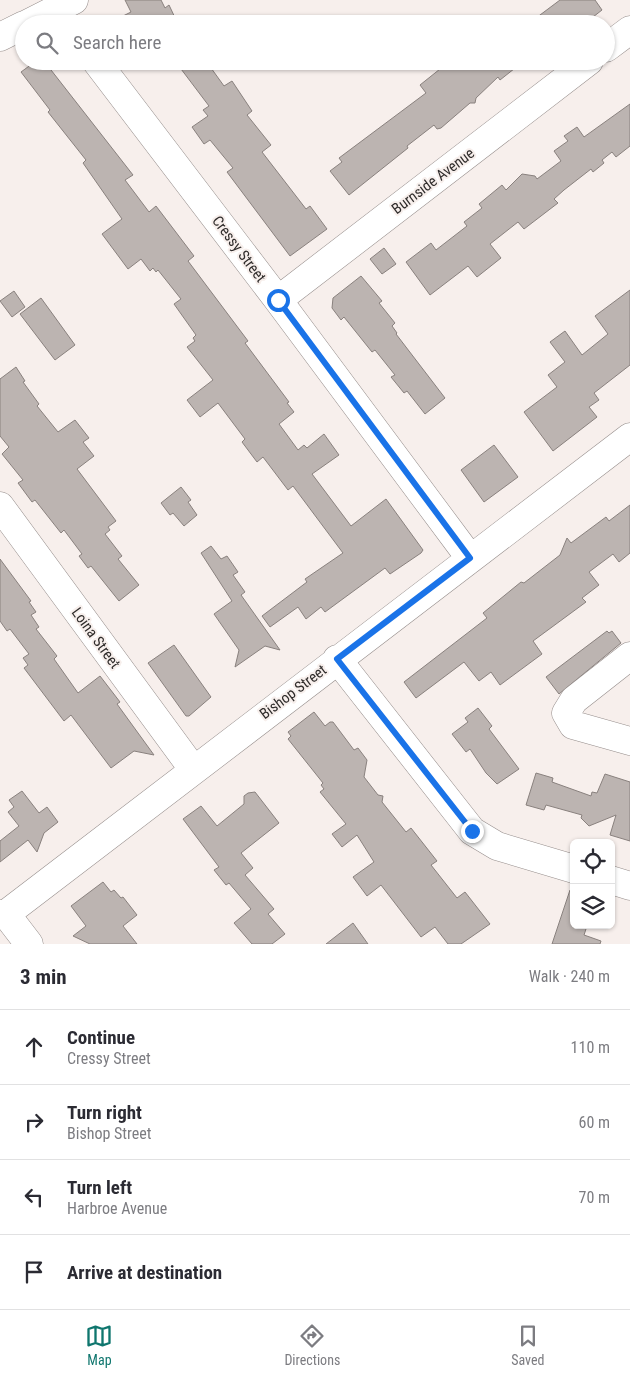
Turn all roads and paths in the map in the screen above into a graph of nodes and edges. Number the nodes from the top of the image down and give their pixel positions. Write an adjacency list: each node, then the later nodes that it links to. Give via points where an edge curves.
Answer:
1 (66, 11): 2 (street)
2 (54, 15)
3 (15, 30): 5 (street)
4 (630, 30): 6 (street)
5 (0, 37)
6 (615, 41)
7 (103, 70): 9 (street, Cressy Street)
8 (577, 70): 9 (street, Burnside Avenue)
9 (278, 300): 12 (street, Cressy Street)
10 (630, 437): 12 (street, Bishop Street)
11 (0, 506): 16 (street, Loina Street)
12 (470, 558): 14 (street, Bishop Street)
13 (630, 656): 15 (street, via 574,700 566,712 574,725)
14 (337, 659): 16 (street, Bishop Street); 17 (street, via 472,831 497,846)
15 (630, 741)
16 (193, 769): 20 (street, Bishop Street)
17 (570, 868)
18 (615, 881): 19 (street)
19 (630, 886)
20 (3, 914): 21 (street)
21 (29, 944)

